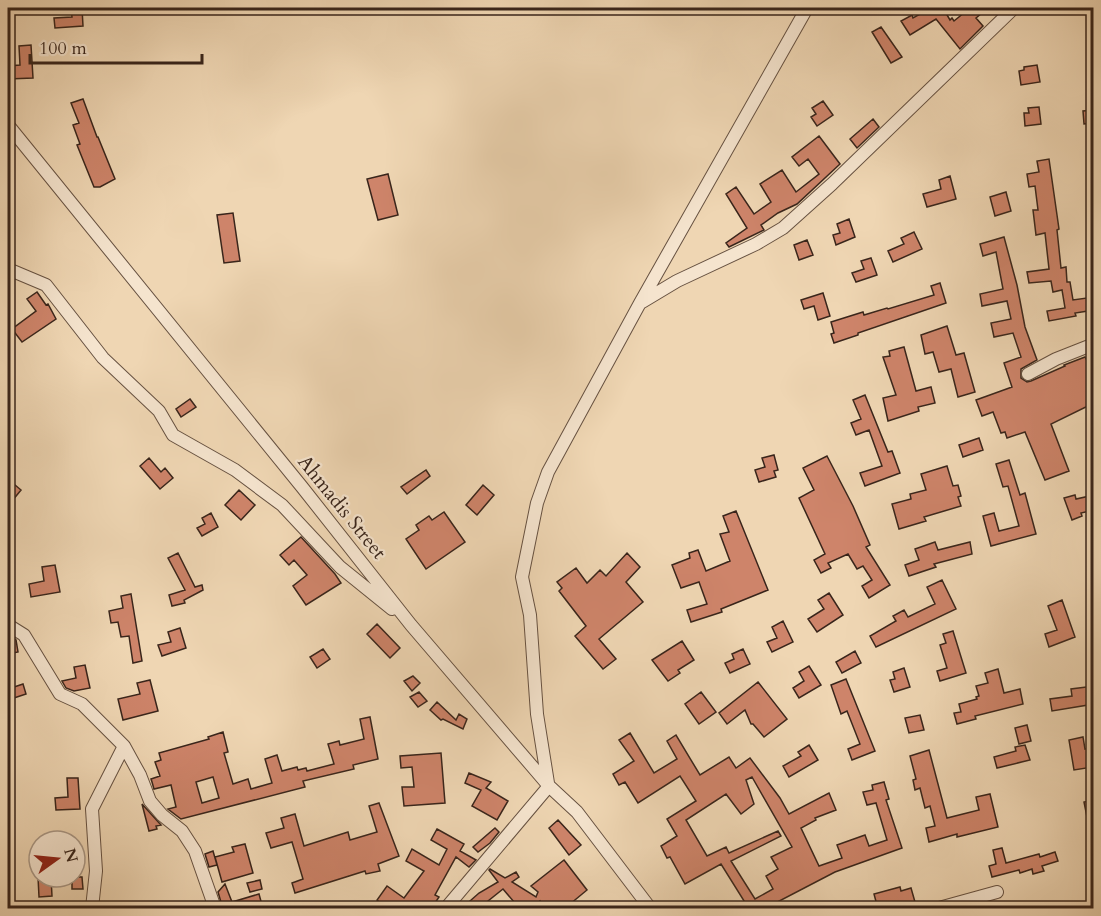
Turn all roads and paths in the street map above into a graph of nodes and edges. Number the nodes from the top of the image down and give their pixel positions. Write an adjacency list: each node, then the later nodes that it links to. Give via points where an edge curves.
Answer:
1 (807, 8): 5 (street)
2 (1014, 8): 5 (street, via 783,228)
3 (8, 125): 9 (street, Ahmadis Street)
4 (8, 269): 9 (street, via 46,285 103,358 159,411 173,435 235,470 282,505 340,567)
5 (640, 303): 11 (street, via 548,472 537,502 522,577 530,615 537,714)
6 (1094, 344): 7 (street)
7 (1028, 374)
8 (8, 625): 10 (street, via 24,635 60,694 82,704)
9 (411, 625): 11 (street, Ahmadis Street)
10 (124, 746): 13 (street, via 92,809 96,871); 14 (street, via 150,801 182,831 195,851)
11 (549, 786): 15 (street); 16 (street, Ahmadis Street, via 576,812)
12 (997, 892): 17 (street)
13 (92, 909)
14 (215, 909)
15 (446, 909)
16 (650, 909)
17 (939, 909)

